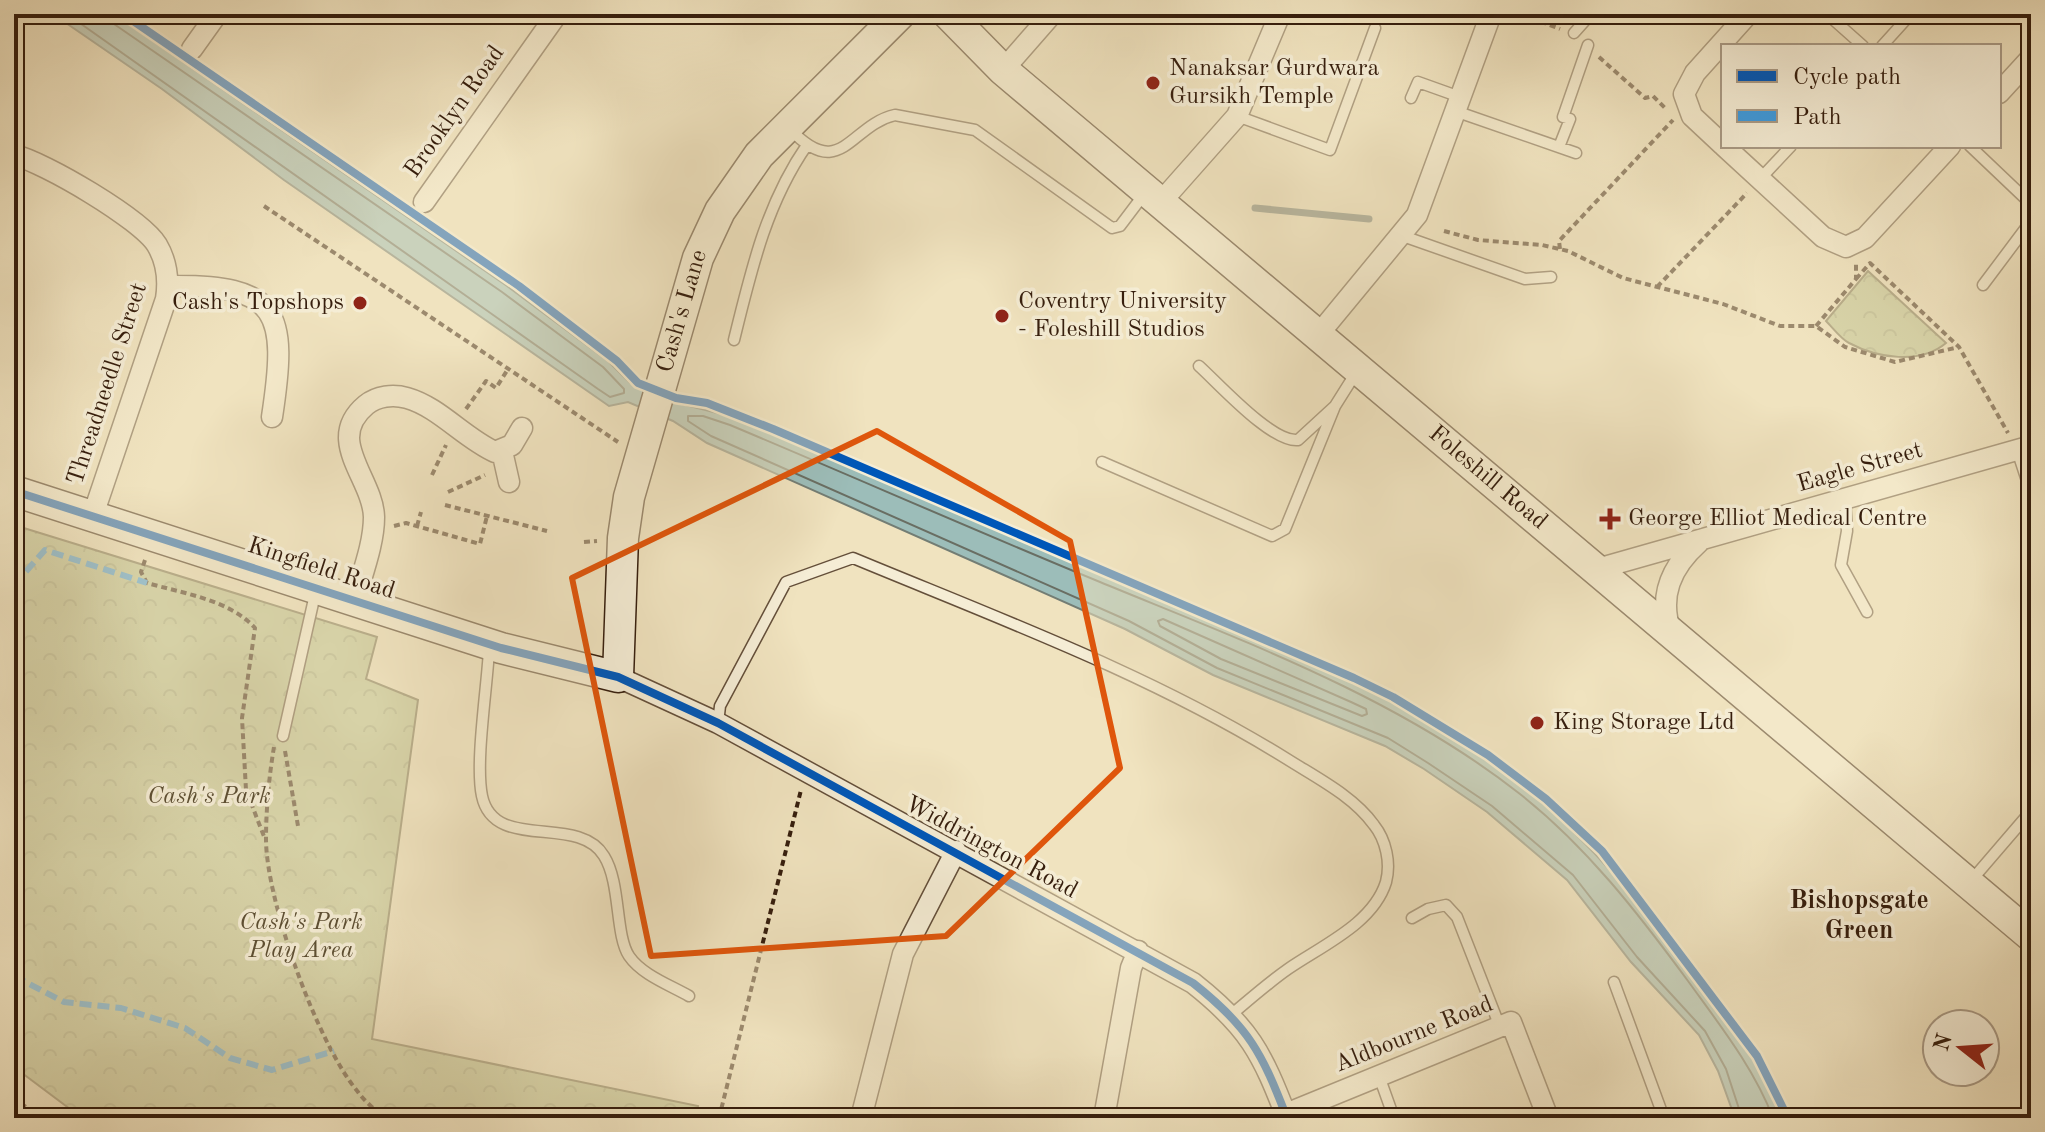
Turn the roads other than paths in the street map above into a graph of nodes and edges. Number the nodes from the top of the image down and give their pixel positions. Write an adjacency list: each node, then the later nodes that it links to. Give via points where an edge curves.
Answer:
1 (217, 14): 19 (street)
2 (557, 14): 37 (street, Brooklyn Road)
3 (900, 14): 26 (main road, Cash's Lane)
4 (948, 14): 21 (main road, Foleshill Road)
5 (1052, 14): 21 (street)
6 (1280, 14): 25 (street)
7 (1491, 14): 24 (street)
8 (1591, 14): 13 (lane)
9 (1748, 14): 14 (street)
10 (1827, 14): 16 (lane)
11 (1911, 14): 17 (lane)
12 (1375, 28): 25 (lane, via 1330,150)
13 (1574, 33)
14 (1721, 44)
15 (1721, 44): 27 (street, via 1695,73 1682,106)
16 (1861, 44)
17 (1884, 44)
18 (1588, 45): 28 (lane, via 1563,117 1570,119)
19 (192, 49)
20 (2031, 58): 22 (street)
21 (1003, 70): 36 (main road, Foleshill Road)
22 (2001, 91)
23 (1411, 98): 24 (lane, via 1418,82)
24 (1458, 104): 28 (lane); 40 (street, via 1417,215)
25 (1237, 116): 36 (street)
26 (797, 135): 36 (lane, via 830,152 843,149 883,119 900,115 975,130 1112,228); 45 (lane); 64 (main road, Cash's Lane, via 746,172 720,211 629,448)
27 (1721, 142)
28 (1559, 147): 33 (lane)
29 (1727, 148): 35 (street)
30 (1789, 148): 35 (lane)
31 (1948, 148): 35 (street, via 1851,246 1823,237)
32 (1972, 148): 38 (lane)
33 (1576, 153)
34 (14, 155): 43 (street, Threadneedle Street, via 38,163 147,232 166,265)
35 (1760, 179)
36 (1153, 197): 44 (main road, Foleshill Road)
37 (424, 202)
38 (2031, 204)
39 (2031, 221): 42 (lane)
40 (1400, 235): 41 (lane, via 1525,279); 44 (street)
41 (1551, 277)
42 (1983, 285)
43 (168, 286): 49 (street, via 216,285 262,302 275,325 280,364); 56 (street, Threadneedle Street)
44 (1318, 335): 47 (main road, Foleshill Road)
45 (734, 340)
46 (1199, 366): 48 (lane, via 1263,424 1290,441 1298,440)
47 (1358, 369): 48 (lane); 58 (main road, Foleshill Road)
48 (1335, 406): 52 (lane, via 1285,529 1272,536)
49 (272, 417)
50 (522, 428): 60 (street, via 506,466 406,397 380,397 357,414 349,450 373,508 373,531)
51 (2020, 449): 54 (lane); 55 (street, Eagle Street)
52 (1102, 462)
53 (14, 491): 56 (main road, Kingfield Road)
54 (2031, 493)
55 (1845, 499): 57 (street, Eagle Street); 61 (lane, via 1841,565)
56 (92, 518): 59 (main road, Kingfield Road)
57 (1702, 539): 58 (street, Eagle Street); 62 (street, via 1675,567 1666,588)
58 (1597, 569): 62 (main road, Foleshill Road)
59 (316, 589): 60 (main road, Kingfield Road); 66 (lane)
60 (355, 600): 63 (main road, Kingfield Road)
61 (1867, 612)
62 (1672, 635): 69 (main road, Foleshill Road)
63 (489, 645): 64 (main road, Kingfield Road); 74 (lane, via 480,781 488,811 497,821 518,828 582,836 604,854 628,955)
64 (618, 677): 65 (street, Widdrington Road)
65 (718, 723): 68 (street, Widdrington Road); 75 (lane, via 720,706 786,582 853,558 1075,650 1258,741 1366,815 1382,838 1387,879 1352,926)
66 (283, 736)
67 (2031, 811): 69 (lane)
68 (956, 851): 72 (street, Widdrington Road); 79 (street, via 903,954)
69 (1969, 884): 71 (main road, Foleshill Road)
70 (1412, 918): 76 (lane, via 1446,905 1457,917)
71 (2031, 936)
72 (1138, 951): 75 (street, Widdrington Road, via 1193,983); 80 (street)
73 (1614, 982): 83 (lane)
74 (689, 996)
75 (1231, 1015): 78 (street, Widdrington Road, via 1256,1044)
76 (1500, 1027): 77 (street, Aldbourne Road); 82 (street, Aldbourne Road, via 1511,1022)
77 (1379, 1076): 78 (street, Aldbourne Road); 81 (lane)
78 (1287, 1116)
79 (861, 1118)
80 (1104, 1118)
81 (1394, 1118)
82 (1548, 1118)
83 (1664, 1118)

